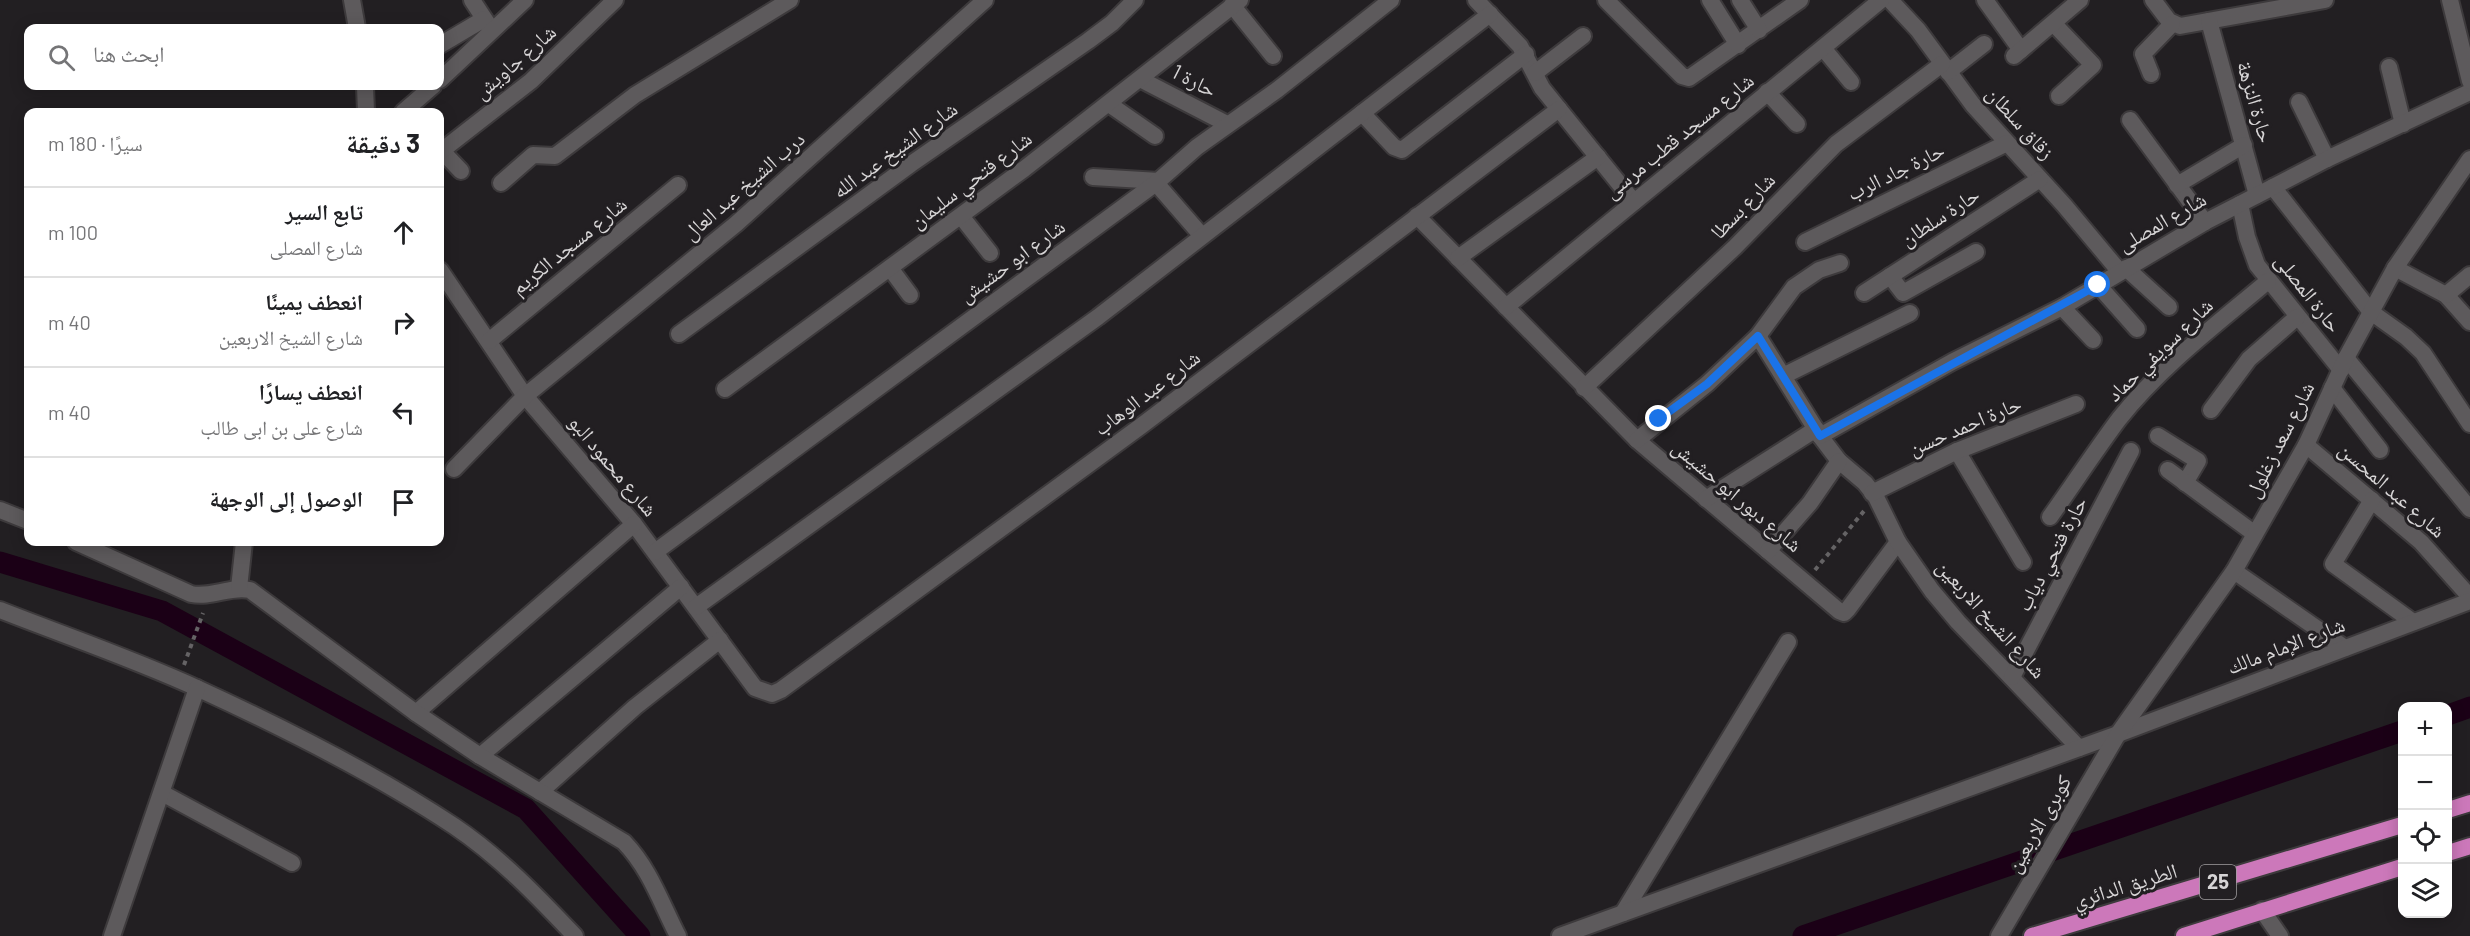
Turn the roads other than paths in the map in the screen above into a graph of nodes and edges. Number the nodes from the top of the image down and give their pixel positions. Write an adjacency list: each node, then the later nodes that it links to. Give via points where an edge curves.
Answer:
1 (352, 0): 25 (street)
2 (472, 0): 28 (street)
3 (525, 0): 28 (street)
4 (615, 0): 63 (street, شارع جاويش, via 531,81)
5 (790, 0): 72 (street, via 635,95 555,156 532,155)
6 (985, 0): 116 (street, درب الشيخ عبد العال, via 736,224)
7 (1135, 0): 107 (street, شارع الشيخ عبد الله, via 1088,41 911,164)
8 (1390, 0): 57 (street, شارع ابو حشيش, via 1277,90)
9 (1476, 0): 23 (street)
10 (1606, 0): 33 (street, via 1682,76 1696,76)
11 (1710, 0): 33 (street)
12 (1740, 0): 29 (street)
13 (1800, 0): 29 (street)
14 (1881, 0): 34 (street, شارع مسجد قطب مرسى)
15 (1890, 0): 38 (street, زقاق سلطان)
16 (2080, 0): 26 (street)
17 (2153, 0): 27 (street)
18 (2325, 0): 22 (street)
19 (2450, 0): 43 (street)
20 (1236, 3): 36 (street); 42 (street, شارع فتحي سليمان)
21 (1993, 3): 26 (street, via 2018,53)
22 (2261, 6): 24 (street)
23 (1490, 14): 35 (street); 55 (street)
24 (2209, 21): 27 (street); 62 (street, حارة النزهة)
25 (356, 24)
26 (2054, 24): 49 (street, via 2093,65)
27 (2172, 24): 40 (street, via 2143,54)
28 (488, 25): 31 (street); 41 (street)
29 (1759, 30): 33 (street)
30 (1583, 36): 39 (street)
31 (444, 43)
32 (1984, 44): 38 (street, شارع بسطا)
33 (1738, 45)
34 (1823, 48): 44 (street); 47 (street, شارع مسجد قطب مرسى)
35 (1526, 54): 39 (street); 55 (street, via 1402,150 1394,147)
36 (1273, 56)
37 (2389, 67): 59 (street)
38 (1945, 68): 61 (street, زقاق سلطان); 113 (street, شارع بسطا, via 1836,144 1735,247)
39 (1535, 73): 54 (street)
40 (2151, 74)
41 (444, 75)
42 (1140, 79): 51 (street, شارع فتحي سليمان); 57 (street, حارة 1)
43 (2470, 81)
44 (1851, 82)
45 (367, 90): 52 (street)
46 (429, 90): 53 (street)
47 (1767, 92): 58 (street); 77 (street, شارع مسجد قطب مرسى)
48 (2470, 92): 59 (street, شارع المصلى)
49 (2059, 96)
50 (2299, 102): 66 (street)
51 (1109, 104): 60 (street); 79 (street, شارع فتحي سليمان)
52 (366, 108)
53 (408, 108)
54 (1559, 109): 65 (street); 80 (street, شارع عبد الوهاب)
55 (1362, 112): 82 (street)
56 (2130, 120): 74 (street)
57 (1227, 124): 71 (street, شارع ابو حشيش)
58 (1797, 124)
59 (2403, 124): 66 (street, شارع المصلى)
60 (1155, 136)
61 (2007, 143): 70 (street, زقاق سلطان); 83 (street, حارة جاد الرب)
62 (2244, 145): 74 (street); 76 (street, حارة النزهة)
63 (444, 148)
64 (444, 155): 68 (street)
65 (1598, 157): 77 (street); 86 (street)
66 (2327, 159): 75 (street, شارع المصلى)
67 (2470, 159): 89 (street, شارع سعد زغلول)
68 (461, 171)
69 (1093, 177): 71 (street)
70 (2040, 179): 90 (street, زقاق سلطان); 93 (street, حارة سلطان)
71 (1157, 182): 82 (street); 144 (street, شارع ابو حشيش)
72 (501, 183)
73 (678, 185): 110 (street, شارع مسجد الكريم)
74 (2177, 185): 81 (street)
75 (2273, 187): 76 (street, شارع المصلى); 102 (street)
76 (2257, 195): 78 (street, شارع المصلى)
77 (1634, 202): 99 (street, شارع مسجد قطب مرسى)
78 (2240, 204): 81 (street, شارع المصلى); 94 (street, حارة المصلى, via 2251,251)
79 (961, 216): 85 (street); 88 (street, شارع فتحي سليمان)
80 (1417, 216): 86 (street, شارع دبور ابو حشيش); 158 (street, شارع عبد الوهاب, via 1132,433 781,690 772,694)
81 (2205, 222): 90 (street, شارع المصلى)
82 (1202, 236): 150 (street, via 1088,324)
83 (1805, 242)
84 (1976, 252): 93 (street, via 1903,293)
85 (990, 253)
86 (1458, 258): 99 (street, شارع دبور ابو حشيش)
87 (1840, 263): 108 (street, via 1820,270 1794,287)
88 (890, 268): 97 (street); 115 (street, شارع فتحي سليمان)
89 (2395, 268): 98 (street); 102 (street, شارع سعد زغلول)
90 (2123, 270): 95 (street, شارع المصلى); 101 (street, زقاق سلطان)
91 (2470, 275): 98 (street)
92 (444, 276): 110 (street, شارع محمود البو)
93 (1890, 276): 96 (street, حارة سلطان)
94 (2268, 281): 104 (street, حارة المصلى); 136 (street, شارع سويفي حماد, via 2148,387 2120,418)
95 (2098, 285): 100 (street, شارع المصلى); 106 (street)
96 (1864, 293)
97 (910, 295)
98 (2446, 295): 105 (street)
99 (1506, 307): 113 (street, شارع دبور ابو حشيش)
100 (2062, 307): 109 (street); 120 (street, شارع المصلى)
101 (2169, 307)
102 (2371, 312): 111 (street, شارع سعد زغلول); 119 (street, via 2423,353)
103 (1910, 313): 112 (street)
104 (2297, 317): 111 (street, حارة المصلى); 118 (street, via 2249,358)
105 (2470, 322)
106 (2137, 329)
107 (679, 334)
108 (1758, 336): 112 (street, شارع الشيخ الاربعين); 122 (street, via 1707,384)
109 (2093, 340)
110 (489, 341): 116 (street, شارع محمود البو)
111 (2343, 364): 114 (street, شارع سعد زغلول); 134 (street, حارة المصلى)
112 (1783, 376): 120 (street, شارع الشيخ الاربعين)
113 (1584, 388): 122 (street, شارع دبور ابو حشيش)
114 (2332, 388): 123 (street, شارع سعد زغلول); 124 (street)
115 (725, 389)
116 (525, 396): 128 (street, درب الشيخ عبد العال); 138 (street, شارع محمود البو)
117 (2076, 404): 125 (street, حارة احمد حسن)
118 (2211, 410)
119 (2470, 424)
120 (1818, 432): 127 (street, شارع الشيخ الاربعين); 132 (street, شارع المصلى)
121 (2158, 436): 130 (street, via 2198,461)
122 (1636, 440): 132 (street, شارع دبور ابو حشيش)
123 (2306, 445): 133 (street, شارع عبد المحسن); 139 (street, شارع سعد زغلول)
124 (2380, 450)
125 (1958, 451): 131 (street, حارة احمد حسن); 145 (street)
126 (2131, 451): 156 (street, حارة فتحي دياب)
127 (1839, 461): 131 (street, شارع الشيخ الاربعين); 143 (street, via 1810,503)
128 (454, 469)
129 (2168, 470): 130 (street)
130 (2185, 483): 139 (street)
131 (1874, 495): 140 (street, شارع الشيخ الاربعين)
132 (1706, 499): 143 (street, شارع دبور ابو حشيش)
133 (2373, 500): 149 (street, شارع عبد المحسن, via 2421,542); 152 (street, via 2333,564)
134 (2470, 509)
135 (0, 510): 137 (street)
136 (2050, 517)
137 (24, 519)
138 (634, 524): 144 (street, شارع محمود البو); 159 (street)
139 (2255, 534): 146 (street, شارع سعد زغلول)
140 (1898, 542): 143 (street, شارع دبور ابو حشيش, via 1844,613); 156 (street, شارع الشيخ الاربعين, via 1958,622)
141 (85, 546): 148 (street, via 191,594 210,595)
142 (244, 546): 148 (street)
143 (1768, 551)
144 (655, 552): 147 (street, شارع محمود البو)
145 (2023, 562)
146 (2234, 571): 155 (street); 160 (street, شارع سعد زغلول)
147 (681, 587): 150 (street, شارع محمود البو); 162 (street)
148 (239, 588): 159 (street, via 250,590)
149 (2470, 599): 152 (street, شارع الإمام مالك)
150 (696, 607): 153 (street, شارع محمود البو)
151 (0, 610): 157 (street)
152 (2414, 622): 155 (street, شارع الإمام مالك)
153 (720, 640): 158 (street, شارع محمود البو); 164 (street, via 635,707)
154 (1788, 642): 173 (street)
155 (2345, 648): 160 (street, شارع الإمام مالك)
156 (2012, 677): 161 (street, شارع الشيخ الاربعين)
157 (197, 688): 163 (street); 175 (street, via 316,746 455,827 526,885)
158 (755, 688)
159 (416, 713): 162 (street)
160 (2118, 734): 161 (street, شارع الإمام مالك); 178 (street, كوبرى الاربعين)
161 (2079, 748): 173 (street, شارع الإمام مالك)
162 (480, 756): 164 (street)
163 (162, 792): 170 (street); 174 (street)
164 (540, 792): 176 (street, via 603,828 631,850 652,880)
165 (2470, 803): 166 (highway)
166 (2452, 809)
167 (2398, 826): 179 (highway, الطريق الدائري / 25)
168 (2470, 846): 169 (highway)
169 (2452, 852)
170 (292, 863)
171 (2398, 869): 172 (highway, 25)
172 (2262, 910): 180 (highway, 25); 181 (street)
173 (1623, 913): 177 (street, شارع الإمام مالك)
174 (112, 936)
175 (575, 936)
176 (678, 936)
177 (1560, 936)
178 (1999, 936)
179 (2032, 936)
180 (2184, 936)
181 (2280, 936)

